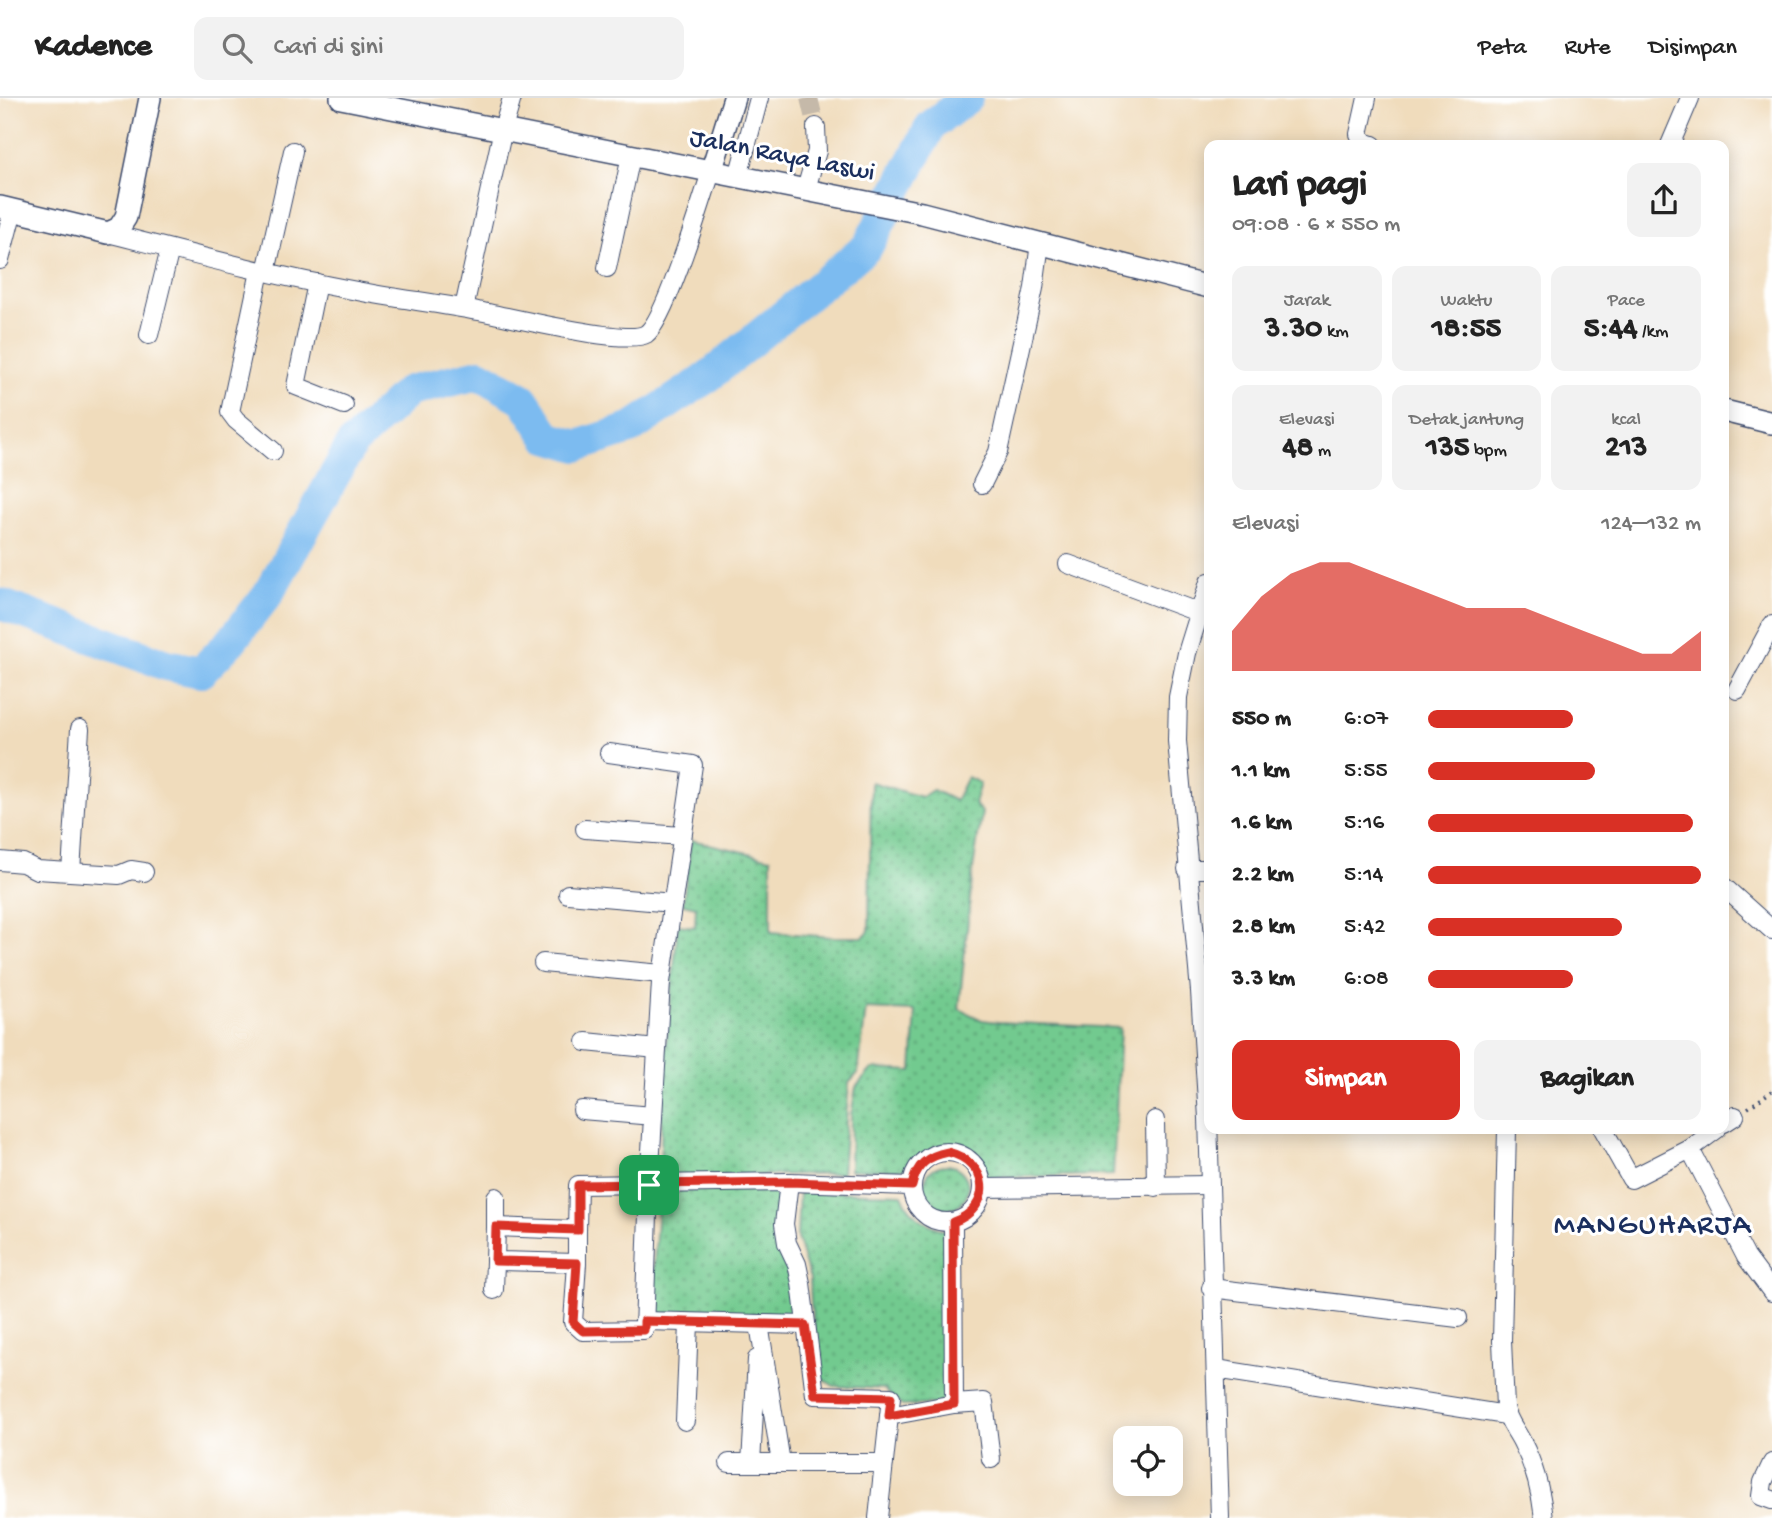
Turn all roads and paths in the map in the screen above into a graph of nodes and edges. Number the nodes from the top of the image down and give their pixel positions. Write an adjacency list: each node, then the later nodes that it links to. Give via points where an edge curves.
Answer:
1 (150, 98): 18 (main road, via 125,217 119,228)
2 (341, 98): 9 (main road, Jalan Raya Laswi)
3 (512, 98): 9 (street)
4 (734, 98): 14 (main road)
5 (760, 98): 15 (street)
6 (1367, 98): 10 (street)
7 (1690, 98): 11 (street)
8 (816, 127): 16 (street, via 817,151)
9 (503, 129): 13 (main road, Jalan Raya Laswi); 26 (street)
10 (1363, 140)
11 (1672, 140)
12 (293, 151): 23 (street)
13 (631, 156): 14 (main road, Jalan Raya Laswi); 22 (street)
14 (711, 172): 15 (main road, Jalan Raya Laswi); 26 (street, via 678,270 648,332 624,338)
15 (738, 177): 16 (main road, Jalan Raya Laswi)
16 (806, 189): 19 (main road, Jalan Raya Laswi)
17 (6, 209): 18 (main road); 21 (street)
18 (108, 233): 20 (street)
19 (1040, 243): 25 (main road, Jalan Raya Laswi); 32 (street, via 998,452)
20 (170, 248): 23 (street); 27 (street)
21 (0, 260)
22 (607, 268)
23 (263, 272): 24 (street); 31 (street, via 230,412)
24 (317, 283): 26 (street); 28 (street, via 296,386)
25 (1204, 286)
26 (464, 308)
27 (149, 335)
28 (344, 405)
29 (1729, 412): 30 (main road)
30 (1772, 423)
31 (273, 451)
32 (982, 484)
33 (1068, 564): 35 (street)
34 (1204, 599): 35 (street)
35 (1200, 613): 43 (street, via 1178,697)
36 (1772, 625): 37 (street)
37 (1738, 690)
38 (80, 729): 45 (street)
39 (609, 754): 41 (street, via 693,765)
40 (585, 829): 41 (street)
41 (682, 836): 49 (street)
42 (0, 861): 45 (street)
43 (1187, 869): 44 (street); 53 (street)
44 (1204, 869)
45 (71, 872): 46 (street)
46 (144, 872)
47 (1729, 891): 50 (street)
48 (568, 894): 49 (street)
49 (673, 903): 52 (street)
50 (1772, 930)
51 (543, 962): 52 (street)
52 (662, 974): 55 (street)
53 (1204, 994)
54 (586, 1042): 55 (street)
55 (657, 1049): 58 (street)
56 (1772, 1091): 60 (path)
57 (582, 1110): 58 (street)
58 (653, 1116): 67 (street)
59 (1155, 1120): 70 (street)
60 (1729, 1120)
61 (1208, 1134): 68 (street)
62 (1507, 1134): 88 (street, via 1502,1341)
63 (1606, 1134): 65 (street, via 1631,1179)
64 (1710, 1134): 65 (street)
65 (1690, 1149): 80 (street, via 1746,1257)
66 (789, 1182): 67 (street); 69 (street); 85 (street, via 784,1224 797,1264)
67 (649, 1185): 75 (street, via 578,1185); 82 (street)
68 (1209, 1185): 70 (street); 78 (street)
69 (912, 1186): 71 (street, via 923,1162 948,1152 972,1163); 73 (street, via 924,1214)
70 (1156, 1186): 71 (street)
71 (982, 1188): 73 (street, via 974,1210)
72 (496, 1197): 74 (street)
73 (953, 1222): 87 (street)
74 (496, 1227): 75 (street); 76 (street)
75 (578, 1230): 77 (street)
76 (495, 1261): 77 (street); 79 (street)
77 (577, 1263): 82 (street, via 573,1322 583,1331 644,1330)
78 (1212, 1288): 81 (street); 86 (street)
79 (494, 1290)
80 (1772, 1292)
81 (1458, 1318)
82 (644, 1321): 83 (street)
83 (689, 1323): 84 (street); 90 (street)
84 (759, 1324): 85 (street); 93 (street); 94 (street)
85 (805, 1325): 89 (street, via 815,1395 891,1397)
86 (1216, 1368): 88 (street); 99 (street)
87 (954, 1404): 89 (street); 91 (street, via 984,1402)
88 (1506, 1415): 100 (street, via 1540,1485)
89 (889, 1416): 95 (street)
90 (685, 1421)
91 (992, 1459)
92 (730, 1463): 93 (street)
93 (751, 1463): 94 (street)
94 (781, 1463): 95 (street)
95 (884, 1463): 98 (street)
96 (1772, 1463): 97 (street, via 1761,1496)
97 (1772, 1500)
98 (878, 1518)
99 (1220, 1518)
100 (1544, 1518)

